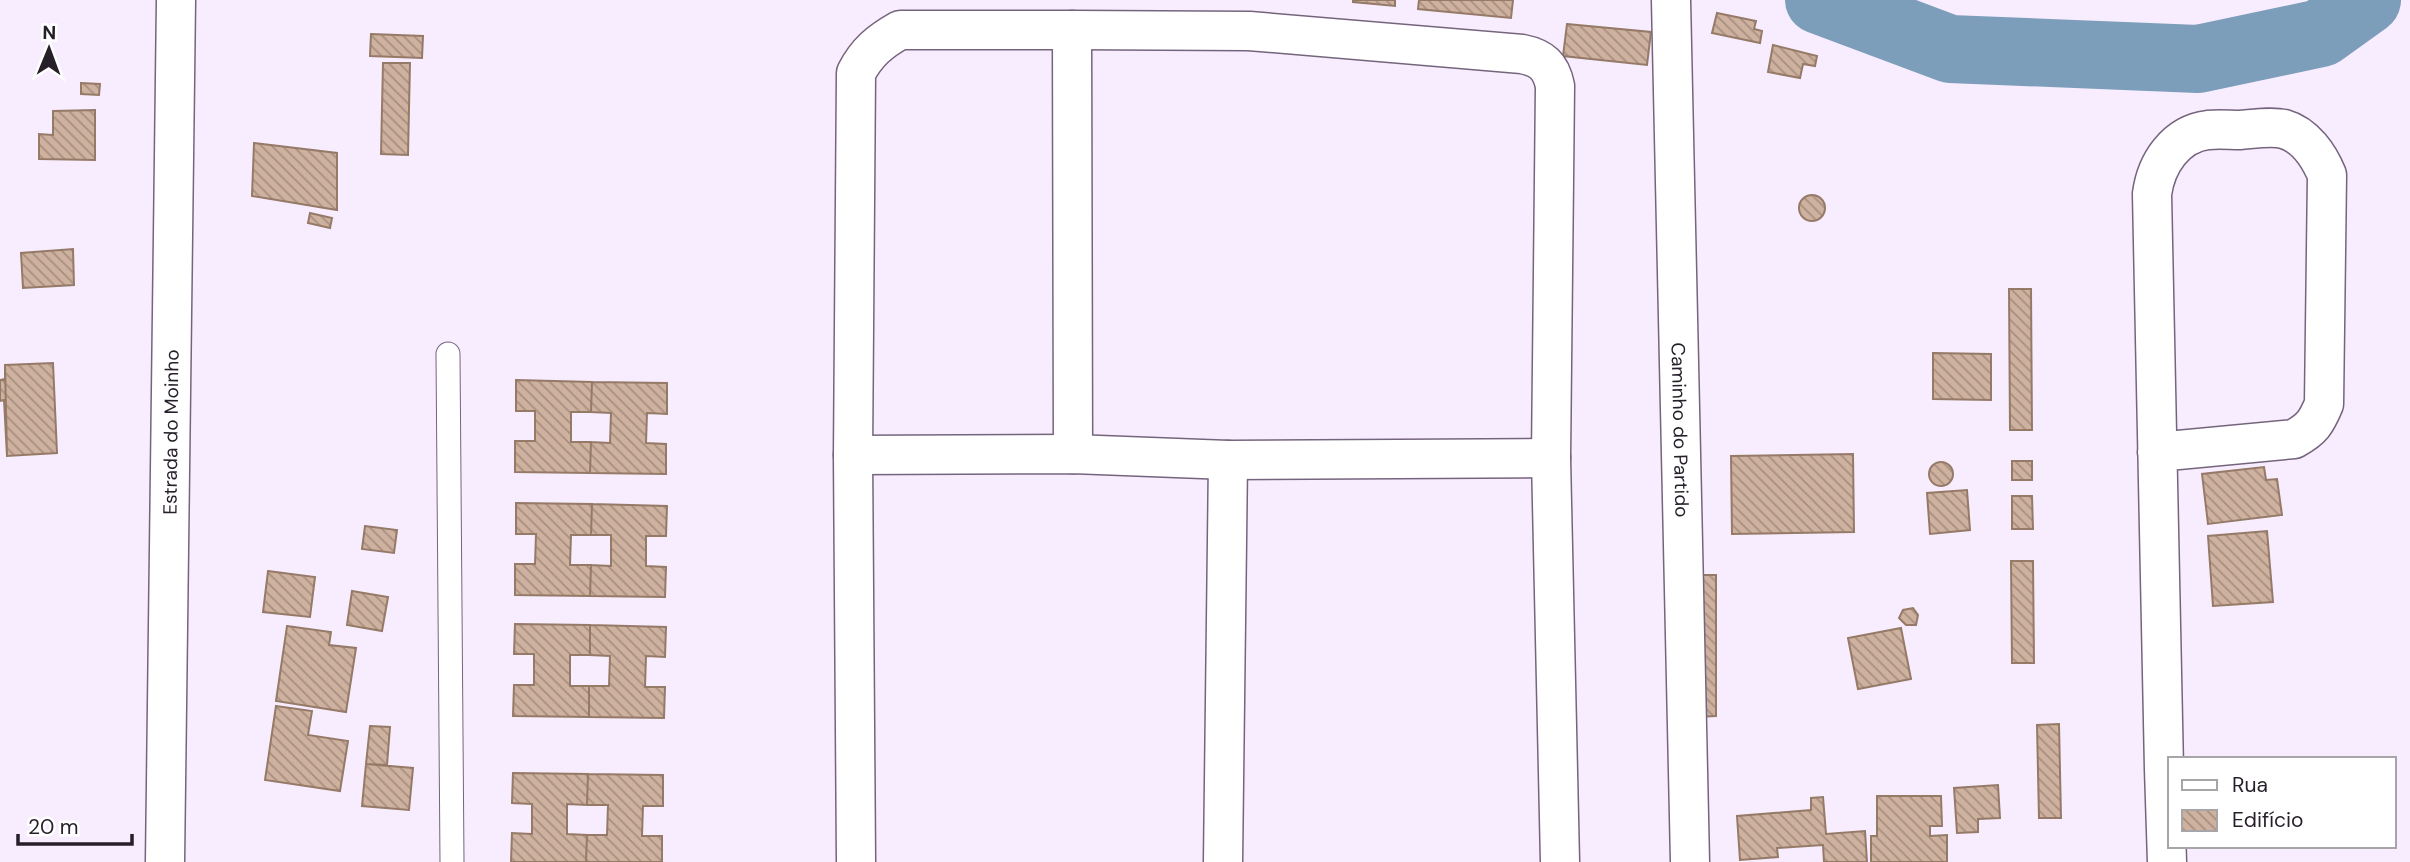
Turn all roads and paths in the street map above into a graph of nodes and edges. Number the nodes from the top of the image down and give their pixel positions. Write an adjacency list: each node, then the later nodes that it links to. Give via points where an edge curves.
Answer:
1 (176, 0): 10 (street, Estrada do Moinho)
2 (1671, 0): 15 (street, Caminho do Partido)
3 (1072, 30): 6 (street); 7 (street, via 900,30 877,43 856,74); 8 (street, via 1249,31 1522,54 1546,64 1555,86)
4 (448, 354): 11 (lane)
5 (2157, 452): 5 (street, via 2154,175 2164,156 2181,140 2205,130 2283,129 2320,157 2327,175 2324,404 2309,430 2294,439); 16 (street)
6 (1073, 454): 7 (street); 9 (street)
7 (853, 455): 12 (street)
8 (1551, 458): 9 (street); 14 (street)
9 (1228, 460): 13 (street)
10 (166, 862)
11 (452, 862)
12 (856, 862)
13 (1223, 862)
14 (1560, 862)
15 (1690, 862)
16 (2167, 862)

